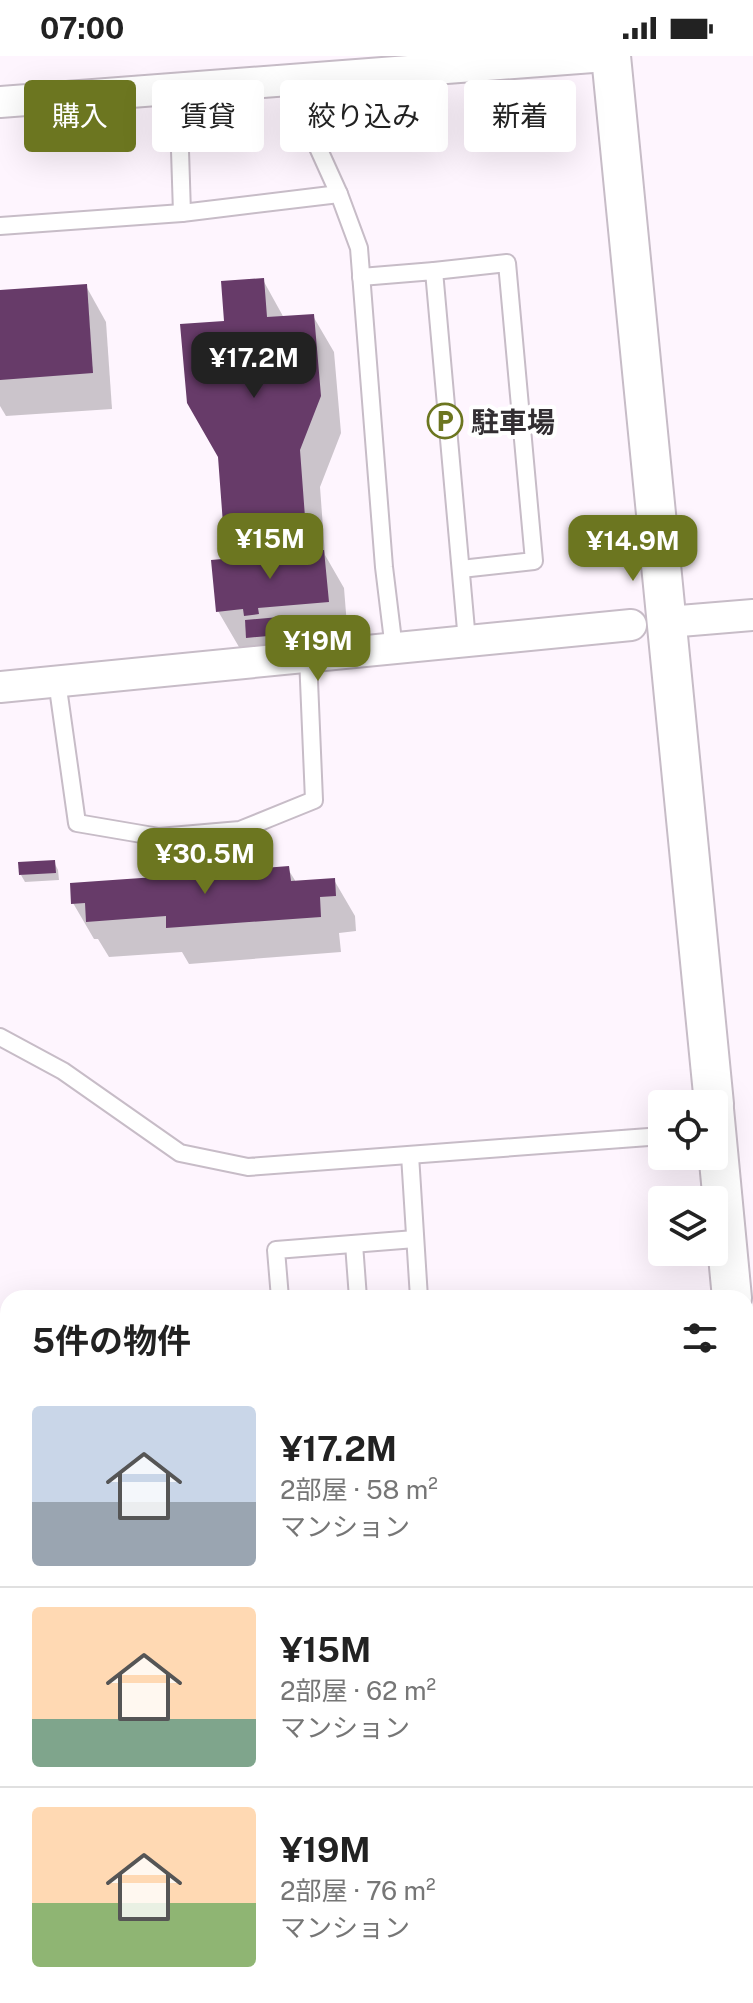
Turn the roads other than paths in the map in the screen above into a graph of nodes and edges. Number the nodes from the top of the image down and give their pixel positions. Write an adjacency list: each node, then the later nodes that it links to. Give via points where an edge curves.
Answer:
1 (609, 56): 2 (street); 14 (street)
2 (311, 78): 3 (street); 7 (lane, via 315,141)
3 (264, 82)
4 (152, 90): 5 (street)
5 (0, 102)
6 (180, 152): 8 (lane)
7 (339, 194): 8 (lane); 11 (lane, via 359,248)
8 (182, 213): 9 (lane)
9 (0, 226)
10 (434, 271): 11 (lane); 12 (lane); 12 (lane, via 507,263 530,514 534,561)
11 (361, 277): 16 (lane)
12 (461, 569): 15 (lane)
13 (753, 615): 14 (street)
14 (649, 624): 15 (street); 21 (street)
15 (467, 641): 16 (street)
16 (394, 649): 17 (street)
17 (308, 657): 18 (street); 18 (lane, via 314,800 240,830 159,837 77,823)
18 (57, 681): 19 (street)
19 (0, 687)
20 (0, 1037): 23 (lane, via 63,1071 180,1153 248,1167)
21 (710, 1090)
22 (648, 1137): 23 (lane)
23 (410, 1155): 25 (lane)
24 (719, 1170): 30 (street)
25 (415, 1239): 26 (lane); 29 (lane)
26 (354, 1244): 27 (lane, via 276,1250); 28 (lane)
27 (279, 1290)
28 (357, 1290)
29 (418, 1290)
30 (731, 1290)

